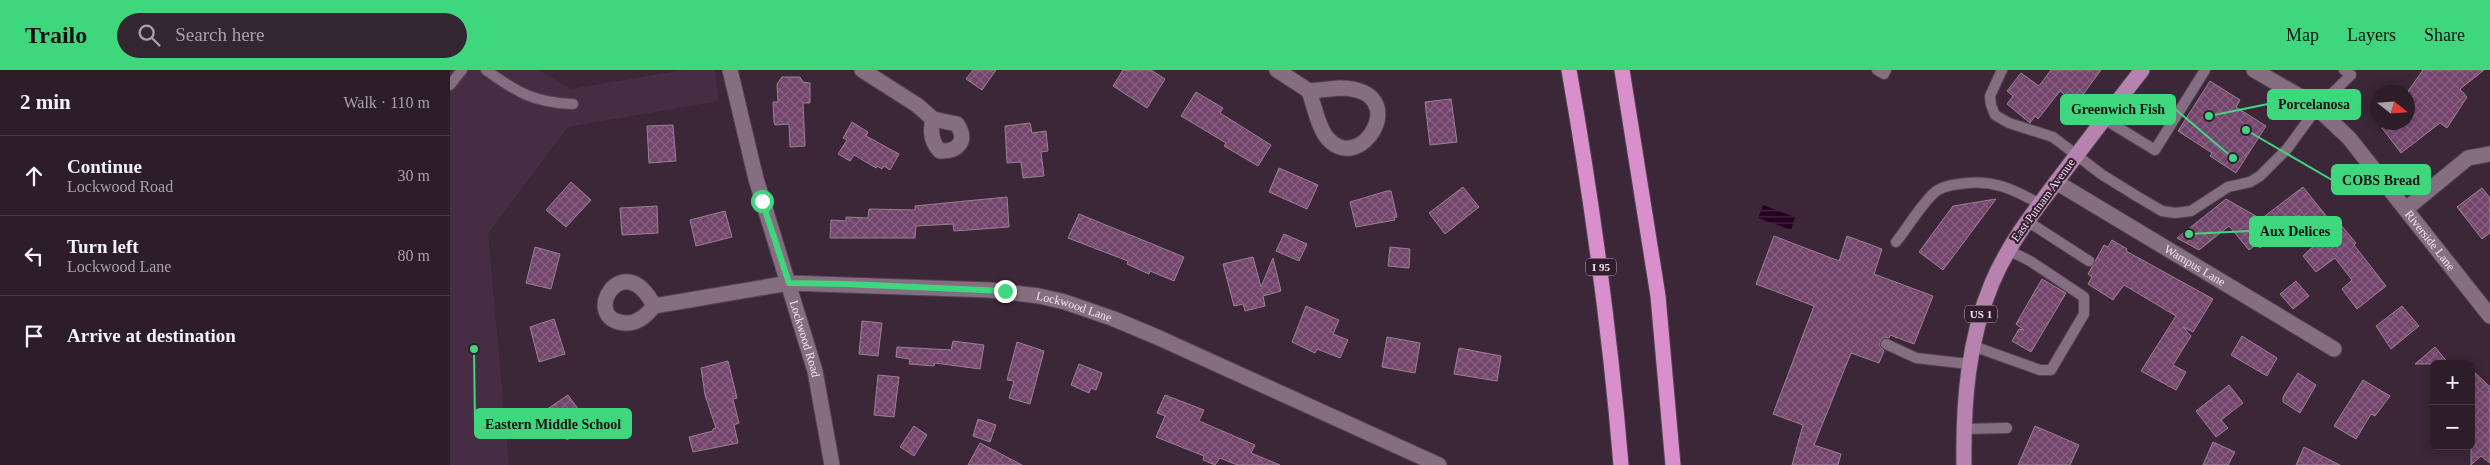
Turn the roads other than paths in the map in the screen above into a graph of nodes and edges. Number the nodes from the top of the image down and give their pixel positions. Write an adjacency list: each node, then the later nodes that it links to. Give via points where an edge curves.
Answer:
1 (462, 70): 15 (lane)
2 (486, 70): 17 (lane, via 524,95 549,103)
3 (730, 70): 30 (street, Lockwood Road, via 756,179)
4 (862, 70): 19 (street)
5 (1277, 70): 16 (street)
6 (1568, 70): 41 (highway, I 95, via 1605,296)
7 (1622, 70): 42 (highway, via 1658,296)
8 (1877, 70): 9 (lane, via 1884,74)
9 (1886, 70)
10 (2142, 70): 20 (main road, East Putnam Avenue / US 1)
11 (2205, 70): 20 (lane, via 2155,150)
12 (2254, 70): 18 (street, Riverside Lane)
13 (2344, 70): 18 (lane, via 2351,75)
14 (1999, 74): 21 (lane, via 1990,96 1995,115 2009,123 2053,137)
15 (450, 84)
16 (1310, 91): 16 (street, via 1321,128 1333,143 1360,145 1375,132 1378,112 1368,95 1350,88)
17 (573, 104)
18 (2317, 108): 21 (lane, via 2287,149 2260,176 2228,187 2191,211 2162,211 2101,174); 25 (street, Riverside Lane, via 2359,149)
19 (933, 119)
20 (2104, 120): 21 (main road, East Putnam Avenue / US 1)
21 (2077, 154): 23 (main road, East Putnam Avenue / US 1)
22 (2490, 154): 25 (street, via 2468,158)
23 (2056, 182): 24 (main road, East Putnam Avenue / US 1); 35 (street, Wampus Lane)
24 (2040, 204): 26 (main road, East Putnam Avenue / US 1); 27 (lane, via 1996,183 1973,181 1948,186 1935,192)
25 (2406, 209): 32 (street, Riverside Lane)
26 (2027, 220): 28 (main road, East Putnam Avenue / US 1); 29 (lane)
27 (1896, 242)
28 (2008, 250): 34 (main road, East Putnam Avenue / US 1, via 1985,301); 34 (lane, via 2084,297 2084,314 2051,370 2040,370)
29 (2089, 261)
30 (789, 283): 31 (street, Lockwood Lane); 39 (street, Lockwood Road, via 815,371); 40 (street, Lockwood Lane, via 989,290 1058,300 1114,318)
31 (654, 306)
32 (2490, 316)
33 (1886, 344): 36 (lane, via 1916,358)
34 (1972, 346): 36 (main road, East Putnam Avenue / US 1)
35 (2334, 349)
36 (1970, 364): 38 (main road, East Putnam Avenue / US 1)
37 (2007, 428): 38 (lane)
38 (1964, 429): 43 (main road, East Putnam Avenue / US 1)
39 (832, 465)
40 (1439, 465)
41 (1620, 465)
42 (1673, 465)
43 (1964, 465)

